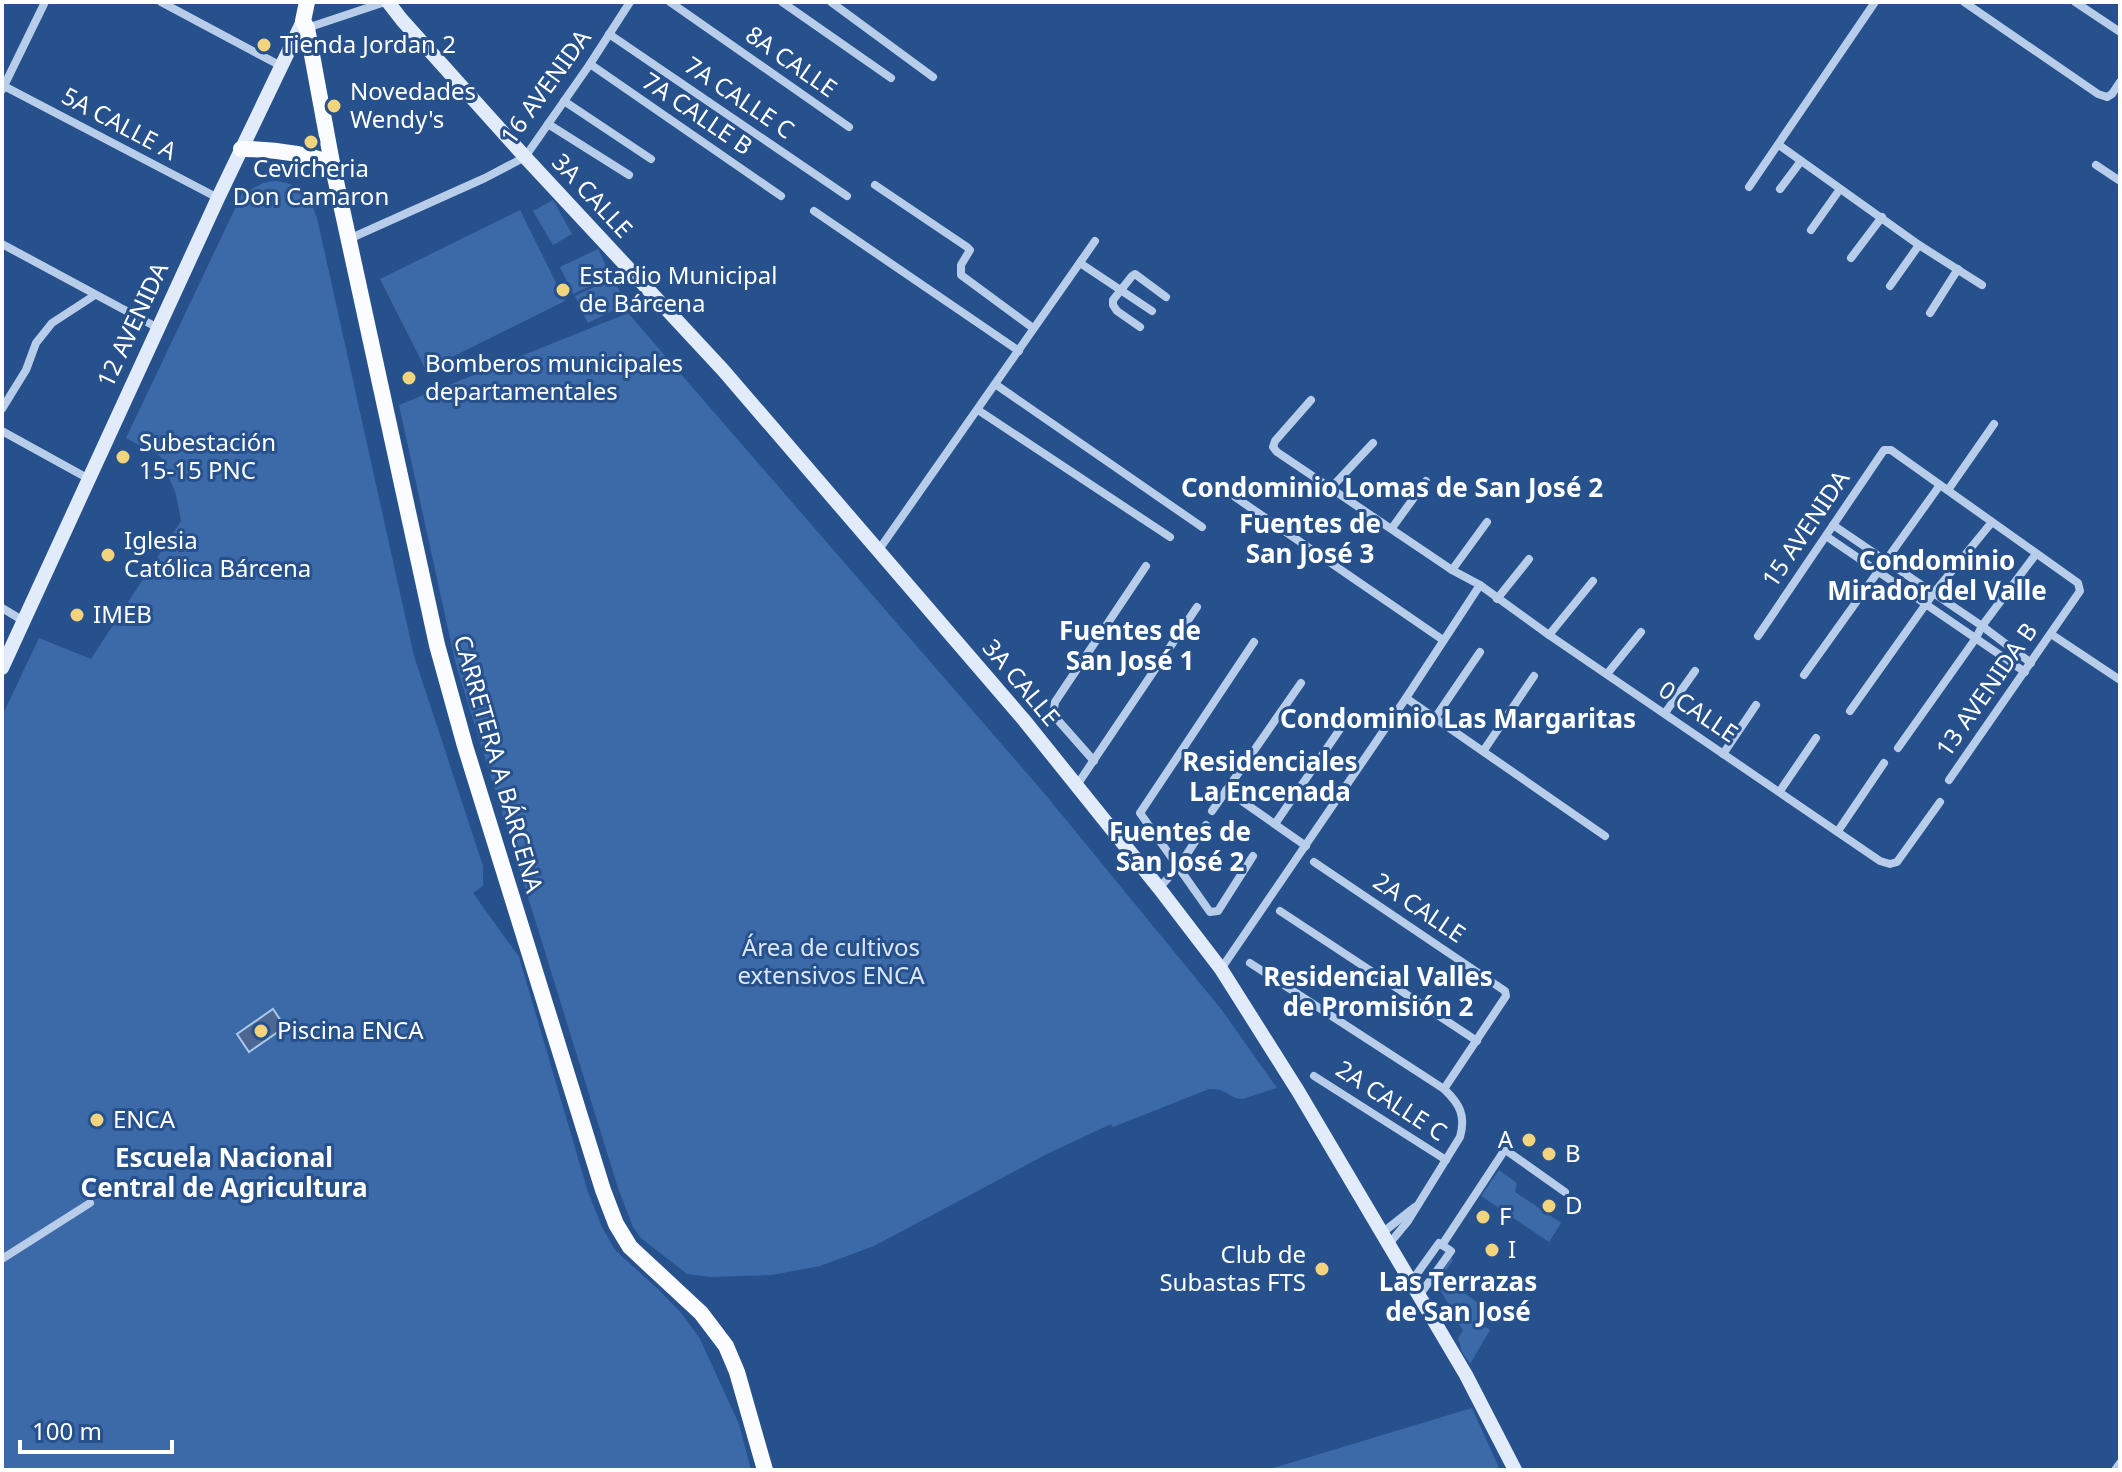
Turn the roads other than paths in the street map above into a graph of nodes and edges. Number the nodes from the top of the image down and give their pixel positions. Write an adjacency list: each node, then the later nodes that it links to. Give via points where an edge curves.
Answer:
1 (45, 2): 20 (street)
2 (161, 2): 16 (street)
3 (307, 2): 12 (main road, 12 AVENIDA)
4 (386, 2): 12 (street); 26 (main road, 3A CALLE)
5 (630, 2): 14 (street, 16 AVENIDA)
6 (670, 2): 23 (street, 8A CALLE)
7 (782, 2): 18 (street)
8 (831, 2): 17 (street)
9 (1875, 2): 24 (street)
10 (1964, 2): 19 (street, via 2098,94 2107,97)
11 (2075, 2): 13 (street)
12 (305, 24): 16 (main road, 12 AVENIDA); 29 (main road, CARRETERA A BÁRCENA)
13 (2120, 32)
14 (609, 34): 15 (street, 16 AVENIDA); 38 (street, 7A CALLE C)
15 (590, 64): 21 (street, 16 AVENIDA); 37 (street, 7A CALLE B)
16 (281, 66): 25 (main road, 12 AVENIDA)
17 (933, 77)
18 (891, 78)
19 (2120, 82)
20 (3, 87): 39 (street, 5A CALLE A)
21 (564, 101): 22 (street, 16 AVENIDA); 27 (street)
22 (548, 124): 26 (street, 16 AVENIDA); 31 (street)
23 (849, 127)
24 (1779, 145): 28 (street); 34 (street)
25 (241, 149): 29 (main road, via 296,153); 39 (main road, 12 AVENIDA)
26 (525, 157): 43 (street, 16 AVENIDA); 80 (main road, 3A CALLE, via 708,353)
27 (651, 159)
28 (1801, 161): 35 (street); 36 (street)
29 (332, 163): 43 (main road, CARRETERA A BÁRCENA)
30 (2096, 165): 32 (street)
31 (629, 175)
32 (2120, 181)
33 (875, 185): 59 (street, via 967,247 961,275)
34 (1749, 187)
35 (1780, 189)
36 (1840, 189): 41 (street); 42 (street)
37 (781, 196)
38 (847, 196)
39 (218, 198): 58 (main road, 12 AVENIDA)
40 (814, 211): 60 (street)
41 (1882, 217): 46 (street); 47 (street)
42 (1811, 230)
43 (349, 239): 155 (main road, CARRETERA A BÁRCENA, via 437,645 609,1208 630,1247 701,1313 726,1346)
44 (1095, 241): 48 (street)
45 (2, 244): 53 (street)
46 (1919, 245): 49 (street); 51 (street)
47 (1851, 258)
48 (1080, 263): 52 (street); 59 (street)
49 (1958, 269): 50 (street); 56 (street)
50 (1982, 285)
51 (1890, 286)
52 (1121, 290): 54 (street, via 1135,274); 55 (street); 57 (street, via 1113,305)
53 (95, 295): 58 (street); 63 (street, via 52,323)
54 (1166, 297)
55 (1152, 311)
56 (1930, 313)
57 (1140, 327)
58 (158, 328): 68 (main road, 12 AVENIDA)
59 (1033, 328): 60 (street)
60 (1019, 351): 61 (street)
61 (995, 384): 64 (street); 76 (street)
62 (1311, 400): 70 (street, 0 CALLE, via 1273,447)
63 (2, 409)
64 (978, 410): 79 (street); 80 (street)
65 (1994, 424): 71 (street)
66 (2, 431): 68 (street)
67 (1373, 443): 70 (street)
68 (89, 479): 94 (main road, 12 AVENIDA)
69 (1426, 481): 77 (street)
70 (1331, 488): 77 (street, 0 CALLE)
71 (1944, 488): 74 (street); 75 (street, 15 AVENIDA, via 1884,450); 83 (street)
72 (1235, 497): 101 (street)
73 (1487, 522): 85 (street)
74 (1992, 522): 81 (street); 89 (street)
75 (1833, 525): 78 (street, 15 AVENIDA); 83 (street)
76 (1202, 527)
77 (1392, 528): 85 (street, 0 CALLE)
78 (1826, 536): 86 (street); 99 (street, 15 AVENIDA)
79 (1170, 537)
80 (878, 551): 126 (main road, 3A CALLE)
81 (2036, 554): 95 (street); 97 (street, 13 AVENIDA B, via 2078,583 2080,591)
82 (1529, 559): 90 (street)
83 (1884, 561): 86 (street); 89 (street)
84 (1146, 566): 123 (street, via 1055,702 1056,718)
85 (1452, 570): 88 (street, 0 CALLE)
86 (1879, 571): 91 (street); 109 (street)
87 (1593, 581): 98 (street)
88 (1480, 585): 90 (street, 0 CALLE); 101 (street)
89 (1933, 594): 91 (street); 95 (street)
90 (1497, 599): 98 (street, 0 CALLE)
91 (1927, 605): 100 (street); 115 (street)
92 (1197, 607): 123 (street)
93 (2, 608): 94 (street)
94 (22, 620): 105 (main road, 12 AVENIDA)
95 (1982, 626): 100 (street); 104 (street)
96 (1641, 632): 108 (street)
97 (2051, 634): 104 (street, 13 AVENIDA B); 111 (street)
98 (1549, 635): 108 (street, 0 CALLE)
99 (1758, 636)
100 (1976, 638): 107 (street); 120 (street)
101 (1443, 640): 113 (street)
102 (1254, 642): 138 (street, via 1140,813)
103 (1480, 652): 118 (street)
104 (2031, 663): 107 (street, 13 AVENIDA B)
105 (2, 668)
106 (1695, 671): 116 (street)
107 (2025, 672): 125 (street, 13 AVENIDA B)
108 (1607, 674): 116 (street, 0 CALLE)
109 (1804, 675)
110 (1534, 676): 121 (street)
111 (2120, 680)
112 (1301, 683): 127 (street)
113 (1406, 698): 118 (street); 135 (street)
114 (1756, 705): 122 (street)
115 (1850, 711)
116 (1665, 713): 122 (street, 0 CALLE)
117 (1349, 716): 131 (street)
118 (1435, 718): 121 (street)
119 (1816, 738): 128 (street)
120 (1898, 748)
121 (1484, 750): 134 (street)
122 (1723, 754): 128 (street, 0 CALLE)
123 (1094, 761): 126 (street)
124 (1884, 763): 133 (street)
125 (1949, 780)
126 (1077, 785): 139 (main road, 3A CALLE)
127 (1226, 790): 130 (street); 131 (street)
128 (1780, 791): 133 (street, 0 CALLE)
129 (1940, 802): 133 (street, 0 CALLE, via 1897,862 1890,864)
130 (1212, 811)
131 (1275, 824): 135 (street)
132 (1206, 825): 138 (street)
133 (1838, 831)
134 (1605, 836)
135 (1306, 846): 142 (street)
136 (1253, 856): 138 (street, via 1218,911 1210,912)
137 (1314, 862): 143 (street, 2A CALLE, via 1505,991)
138 (1179, 866): 139 (street)
139 (1159, 888): 142 (main road, 3A CALLE)
140 (1280, 911): 143 (street)
141 (1250, 963): 145 (street)
142 (1221, 969): 149 (main road, 3A CALLE)
143 (1477, 1041): 145 (street)
144 (1314, 1076): 146 (street, 2A CALLE C)
145 (1444, 1089): 146 (street, via 1455,1100 1463,1125)
146 (1446, 1160): 149 (street, via 1408,1221)
147 (1565, 1192): 150 (street, via 1504,1151)
148 (90, 1203): 151 (street)
149 (1386, 1238): 152 (main road, 3A CALLE)
150 (1441, 1244): 152 (street); 153 (street, via 1451,1251)
151 (2, 1259)
152 (1411, 1282): 153 (main road, 3A CALLE)
153 (1419, 1296): 156 (main road, 3A CALLE)
154 (2120, 1463): 157 (street)
155 (765, 1470)
156 (1515, 1470)
157 (2115, 1470)

